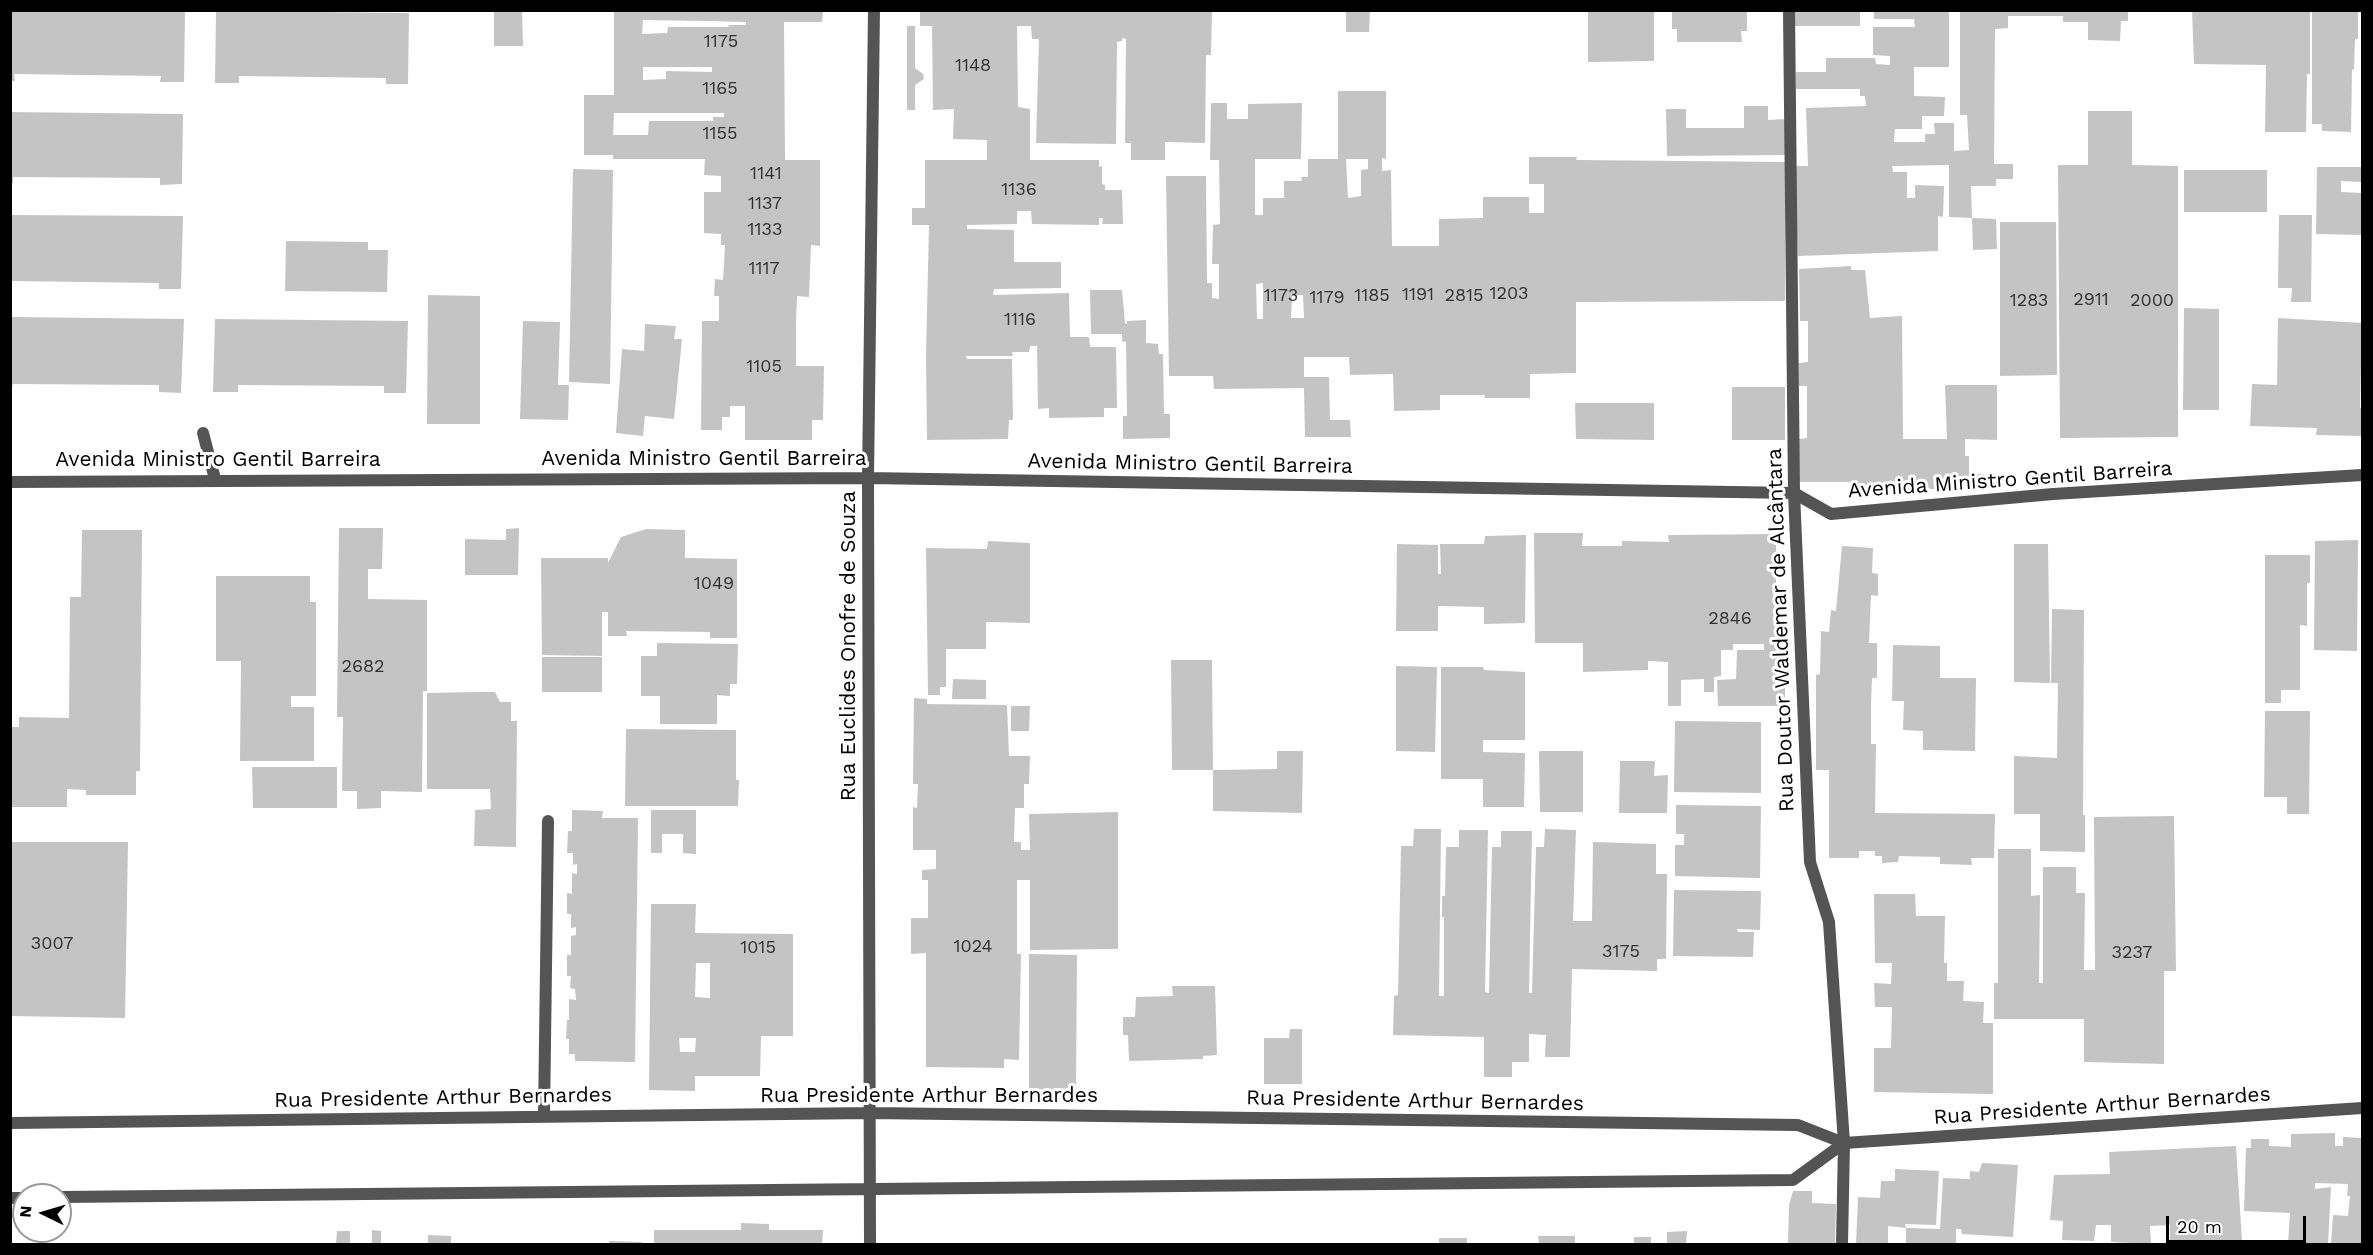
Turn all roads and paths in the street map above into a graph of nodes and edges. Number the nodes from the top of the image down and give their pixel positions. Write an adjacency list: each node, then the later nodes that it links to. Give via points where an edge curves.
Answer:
1 (874, 10): 5 (street, Rua Euclides Onofre de Souza)
2 (1790, 10): 8 (street, Rua Doutor Waldemar de Alcântara)
3 (203, 433): 6 (street)
4 (2362, 475): 8 (street, Avenida Ministro Gentil Barreira, via 2053,494 1831,514)
5 (868, 478): 6 (street, Avenida Ministro Gentil Barreira); 8 (street, Avenida Ministro Gentil Barreira); 11 (street, Rua Euclides Onofre de Souza)
6 (215, 479): 7 (street, Avenida Ministro Gentil Barreira)
7 (10, 482)
8 (1794, 493): 14 (street, Rua Doutor Waldemar de Alcântara, via 1810,862 1829,922)
9 (548, 821): 12 (street)
10 (2362, 1108): 14 (street, Rua Presidente Arthur Bernardes)
11 (871, 1113): 12 (street, Rua Presidente Arthur Bernardes); 14 (street, Rua Presidente Arthur Bernardes, via 1797,1125); 15 (street, Rua Euclides Onofre de Souza)
12 (544, 1115): 13 (street, Rua Presidente Arthur Bernardes)
13 (10, 1123)
14 (1844, 1143): 15 (street, via 1793,1180); 18 (street, Rua Doutor Waldemar de Alcântara)
15 (871, 1190): 16 (street); 17 (street, Rua Euclides Onofre de Souza)
16 (72, 1197)
17 (870, 1245)
18 (1842, 1245)

